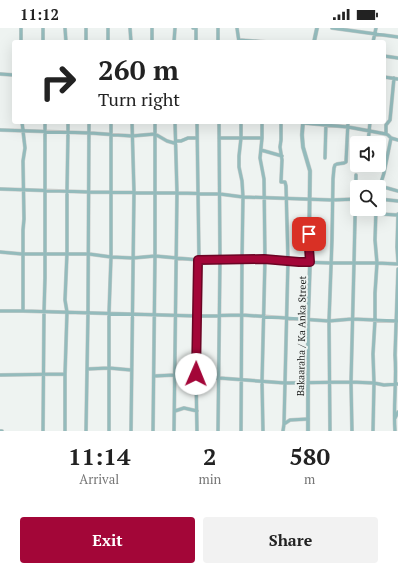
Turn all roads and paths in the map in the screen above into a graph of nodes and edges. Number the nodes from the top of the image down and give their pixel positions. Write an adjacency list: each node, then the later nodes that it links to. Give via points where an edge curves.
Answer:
1 (21, 28): 17 (street)
2 (43, 28): 18 (street)
3 (66, 28): 19 (street)
4 (86, 28): 20 (street)
5 (108, 28): 21 (street)
6 (130, 28): 22 (street)
7 (152, 28): 23 (street)
8 (175, 28): 24 (street)
9 (195, 28): 25 (street)
10 (218, 28): 26 (street)
11 (237, 28): 27 (street)
12 (317, 28): 28 (street)
13 (332, 28): 15 (street)
14 (376, 28): 15 (street)
15 (375, 34): 16 (street); 29 (street)
16 (398, 37)
17 (21, 40)
18 (43, 40)
19 (66, 40)
20 (86, 40)
21 (108, 40)
22 (131, 40)
23 (152, 40)
24 (174, 40)
25 (196, 40)
26 (218, 40)
27 (239, 40)
28 (314, 40)
29 (374, 40)
30 (386, 56): 31 (street)
31 (398, 58)
32 (0, 74): 33 (street)
33 (12, 75)
34 (386, 77): 35 (street)
35 (396, 79): 61 (street)
36 (22, 124): 54 (street)
37 (45, 124): 55 (street)
38 (68, 124): 57 (street)
39 (89, 124): 58 (street)
40 (110, 124): 59 (street)
41 (132, 124): 62 (street)
42 (154, 124): 60 (street)
43 (176, 124): 70 (street)
44 (197, 124): 64 (street)
45 (219, 124): 65 (street)
46 (241, 124): 66 (street)
47 (262, 124): 67 (street)
48 (281, 124): 72 (street)
49 (303, 124): 93 (street, Bakaaraha / Ka Anka Street, via 303,147 310,171)
50 (326, 124): 52 (street); 73 (street)
51 (370, 124): 56 (street)
52 (348, 127): 56 (street); 95 (street, via 346,162 337,164 334,168)
53 (0, 130): 54 (street)
54 (23, 130): 55 (street); 79 (street)
55 (45, 132): 57 (street); 80 (street)
56 (370, 132): 61 (street); 63 (street)
57 (68, 133): 58 (street); 81 (street)
58 (90, 133): 59 (street); 83 (street)
59 (111, 134): 62 (street); 84 (street)
60 (155, 134): 62 (street); 70 (street, via 166,141); 86 (street)
61 (386, 134): 68 (street)
62 (132, 136): 85 (street)
63 (369, 136)
64 (197, 138): 70 (street); 88 (street)
65 (219, 138): 66 (street); 89 (street)
66 (241, 138): 67 (street); 90 (street, via 239,167)
67 (262, 138): 71 (street)
68 (391, 138): 69 (street); 76 (street)
69 (398, 140)
70 (175, 142): 87 (street)
71 (261, 150): 72 (street); 91 (street)
72 (282, 156): 92 (street, via 281,182 286,182)
73 (325, 158)
74 (356, 175): 75 (street)
75 (356, 180)
76 (382, 180)
77 (0, 189): 79 (street)
78 (386, 189): 82 (street)
79 (23, 190): 80 (street); 104 (street)
80 (45, 190): 81 (street); 105 (street)
81 (67, 191): 83 (street); 103 (street)
82 (398, 191)
83 (89, 192): 84 (street); 106 (street)
84 (111, 192): 85 (street); 108 (street)
85 (134, 192): 86 (street); 109 (street)
86 (154, 192): 87 (street); 107 (street)
87 (177, 192): 88 (street); 110 (street)
88 (198, 194): 89 (street); 114 (street)
89 (220, 194): 90 (street); 111 (street)
90 (243, 197): 91 (street); 112 (street)
91 (264, 197): 92 (street); 113 (street)
92 (286, 198): 93 (street); 115 (street)
93 (310, 199): 95 (street); 116 (street, Bakaaraha / Ka Anka Street)
94 (350, 199): 95 (street)
95 (332, 200): 117 (street)
96 (386, 200): 97 (street)
97 (398, 201)
98 (386, 213): 99 (street)
99 (398, 215): 120 (street)
100 (355, 216): 118 (street)
101 (376, 216): 119 (street)
102 (0, 252): 104 (street)
103 (67, 253): 105 (street); 106 (street); 125 (street)
104 (22, 254): 105 (street); 123 (street)
105 (45, 254): 124 (street)
106 (89, 254): 108 (street); 126 (street)
107 (155, 256): 109 (street); 110 (street); 129 (street)
108 (111, 257): 109 (street); 127 (street)
109 (133, 258): 128 (street)
110 (176, 258): 114 (street); 130 (street)
111 (220, 259): 112 (street); 114 (street); 131 (street)
112 (242, 259): 113 (street); 132 (street)
113 (264, 259): 115 (street); 134 (street)
114 (198, 260): 133 (street)
115 (288, 261): 116 (street); 135 (street)
116 (310, 262): 117 (street); 136 (street, Bakaaraha / Ka Anka Street)
117 (331, 263): 118 (street); 138 (street)
118 (354, 263): 119 (street); 137 (street)
119 (377, 263): 120 (street); 139 (street)
120 (398, 263)
121 (398, 269): 140 (street)
122 (0, 311): 123 (street)
123 (23, 311): 124 (street)
124 (44, 312): 125 (street); 144 (street)
125 (66, 312): 126 (street); 145 (street)
126 (88, 313): 127 (street); 142 (street)
127 (109, 313): 128 (street); 141 (street)
128 (132, 314): 129 (street); 143 (street)
129 (154, 314): 130 (street); 148 (street)
130 (175, 315): 133 (street); 147 (street)
131 (219, 315): 132 (street); 133 (street); 150 (street)
132 (242, 315): 134 (street); 151 (street)
133 (197, 316): 149 (street)
134 (264, 317): 135 (street); 152 (street)
135 (286, 318): 136 (street); 154 (street)
136 (308, 319): 138 (street); 155 (street, Bakaaraha / Ka Anka Street)
137 (352, 319): 138 (street); 139 (street); 153 (street)
138 (330, 320): 156 (street)
139 (375, 320): 140 (street); 157 (street)
140 (397, 321): 158 (street)
141 (110, 368): 142 (street); 143 (street); 168 (street)
142 (87, 369): 167 (street)
143 (132, 370): 169 (street)
144 (43, 374): 145 (street); 146 (street); 165 (street)
145 (65, 374): 166 (street)
146 (0, 375)
147 (175, 375): 148 (street); 159 (street)
148 (154, 376): 170 (street)
149 (196, 376): 150 (street); 160 (street)
150 (219, 378): 151 (street); 173 (street)
151 (240, 380): 152 (street); 174 (street)
152 (262, 382): 154 (street); 175 (street)
153 (351, 382): 156 (street); 157 (street); 179 (street)
154 (285, 383): 155 (street); 164 (street)
155 (308, 383): 156 (street); 162 (street, Bakaaraha / Ka Anka Street)
156 (330, 383): 178 (street)
157 (374, 383): 158 (street); 180 (street)
158 (397, 384): 163 (street)
159 (175, 411): 160 (street, via 184,408); 171 (street)
160 (196, 411): 172 (street)
161 (398, 412): 163 (street)
162 (308, 419): 164 (street, via 290,420); 177 (street, Bakaaraha / Ka Anka Street)
163 (394, 420): 181 (street)
164 (284, 424): 176 (street)
165 (43, 431)
166 (65, 431)
167 (86, 431)
168 (109, 431)
169 (131, 431)
170 (153, 431)
171 (174, 431)
172 (197, 431)
173 (218, 431)
174 (241, 431)
175 (263, 431)
176 (283, 431)
177 (308, 431)
178 (330, 431)
179 (352, 431)
180 (373, 431)
181 (395, 431)

